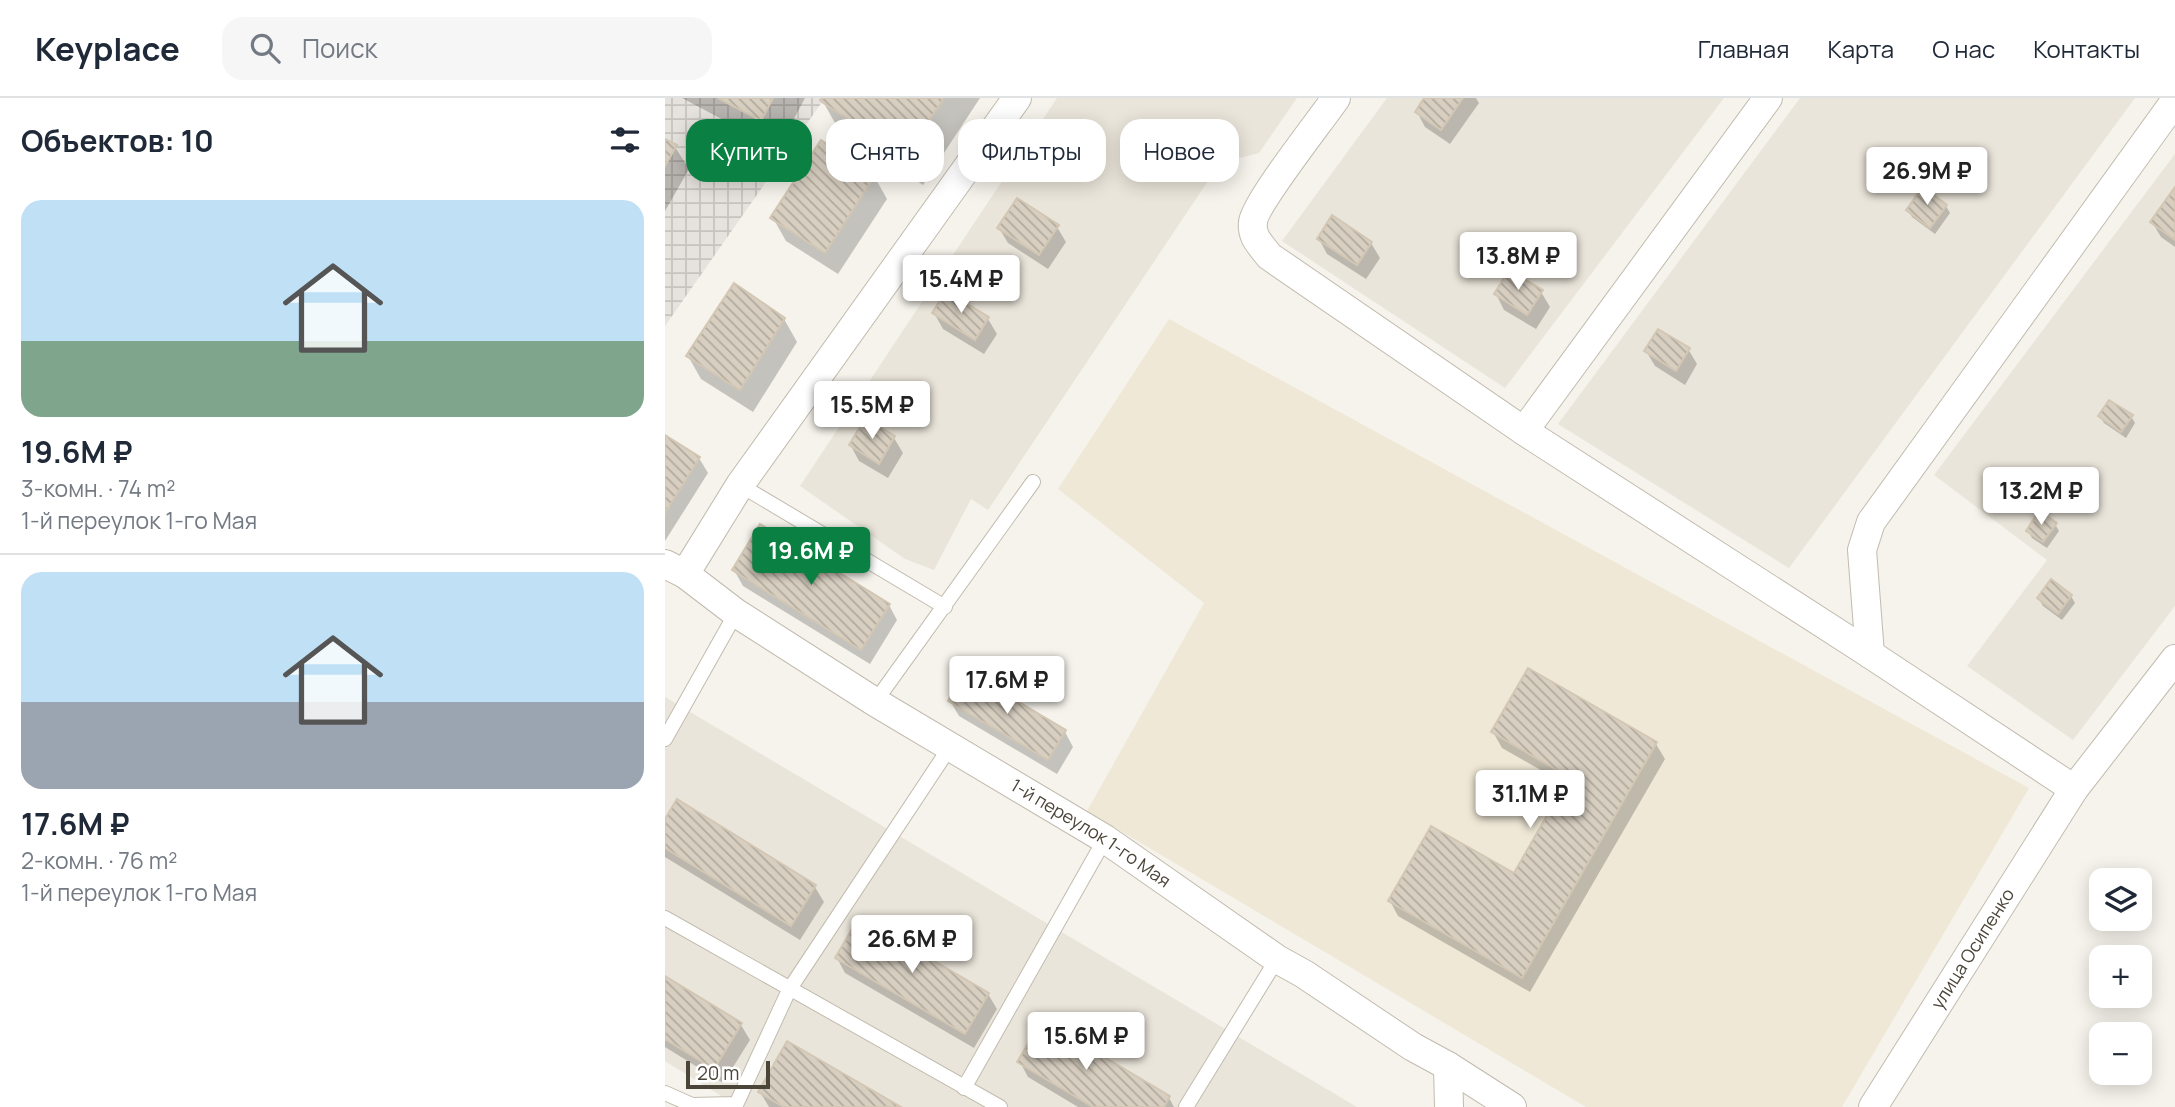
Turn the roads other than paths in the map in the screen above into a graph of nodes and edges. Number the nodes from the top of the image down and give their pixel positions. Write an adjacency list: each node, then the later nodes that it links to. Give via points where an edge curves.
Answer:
1 (1017, 98): 7 (street)
2 (1336, 98): 5 (street, via 1264,200 1253,221 1254,237 1269,256)
3 (1768, 98): 5 (street)
4 (2175, 101): 11 (street, via 1871,522 1862,550)
5 (1524, 431): 11 (street)
6 (1033, 482): 9 (lane)
7 (740, 485): 8 (street); 9 (lane)
8 (675, 569): 10 (street, 1-й переулок 1-го Мая)
9 (945, 607): 13 (lane)
10 (736, 613): 13 (street, 1-й переулок 1-го Мая); 14 (lane)
11 (1870, 654): 16 (street)
12 (2175, 659): 16 (street, улица Осипенко)
13 (875, 702): 15 (street, 1-й переулок 1-го Мая)
14 (665, 739)
15 (950, 747): 17 (street, 1-й переулок 1-го Мая); 20 (lane)
16 (2074, 789): 29 (street, улица Осипенко)
17 (1105, 839): 19 (street, 1-й переулок 1-го Мая); 22 (lane)
18 (665, 918): 20 (lane)
19 (1277, 959): 21 (street, 1-й переулок 1-го Мая); 26 (lane)
20 (789, 989): 22 (lane); 24 (lane)
21 (1448, 1066): 27 (street); 28 (street, 1-й переулок 1-го Мая)
22 (964, 1088): 25 (lane)
23 (665, 1093): 24 (lane, via 692,1105)
24 (734, 1106)
25 (1000, 1107)
26 (1187, 1107)
27 (1449, 1107)
28 (1512, 1107)
29 (1873, 1107)

